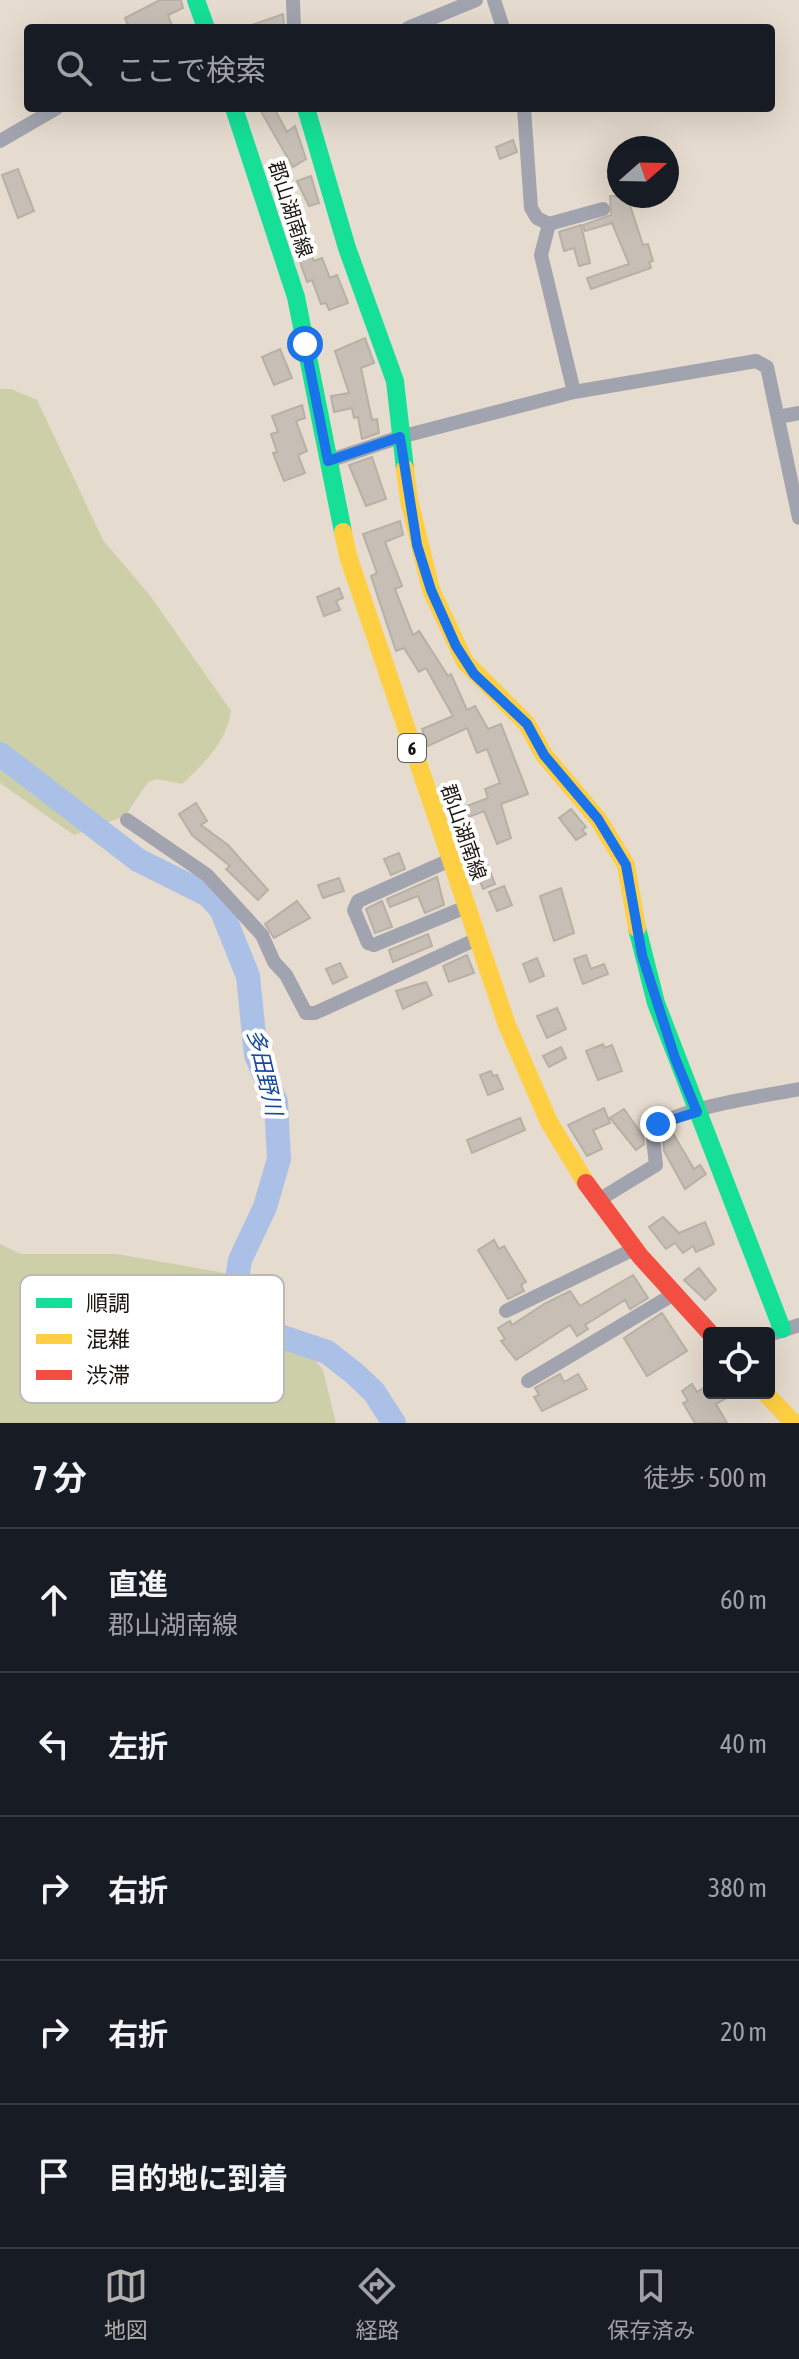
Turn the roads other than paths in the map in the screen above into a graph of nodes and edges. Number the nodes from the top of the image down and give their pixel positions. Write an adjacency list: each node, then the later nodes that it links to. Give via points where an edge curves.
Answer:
1 (196, 0): 5 (main road)
2 (476, 0): 7 (street)
3 (494, 0): 8 (street)
4 (293, 2): 6 (street)
5 (205, 24)
6 (294, 24)
7 (418, 24)
8 (502, 24)
9 (50, 112): 13 (street)
10 (235, 112): 20 (main road, 郡山湖南線 / 6, via 296,297)
11 (307, 112): 19 (main road, via 347,248 395,381)
12 (525, 112): 15 (street, via 531,208)
13 (0, 141)
14 (603, 209): 15 (street)
15 (549, 224): 16 (street, via 541,255)
16 (574, 392): 18 (street, via 756,361 767,367); 19 (street)
17 (799, 413): 18 (street)
18 (778, 417): 21 (street)
19 (400, 437): 20 (street); 27 (main road, via 417,545 456,646 474,674 527,724 626,865 642,955)
20 (328, 461): 23 (main road, 郡山湖南線 / 6, via 365,612)
21 (799, 518)
22 (127, 820): 25 (street, via 207,875 262,935 306,1013)
23 (450, 860): 24 (main road, 郡山湖南線 / 6); 24 (street, via 358,901 354,910 368,943 374,945)
24 (466, 907): 25 (main road, 郡山湖南線 / 6)
25 (477, 939): 28 (main road, 郡山湖南線 / 6, via 530,1082)
26 (799, 1089): 27 (street)
27 (697, 1112): 28 (street, via 655,1126 656,1165); 33 (main road)
28 (597, 1201): 29 (main road, 郡山湖南線 / 6)
29 (634, 1249): 30 (main road, 郡山湖南線 / 6); 31 (street)
30 (674, 1294): 32 (main road, 郡山湖南線 / 6); 34 (street)
31 (506, 1311)
32 (704, 1327)
33 (783, 1329)
34 (528, 1381)
35 (771, 1399): 36 (main road)
36 (794, 1423)

